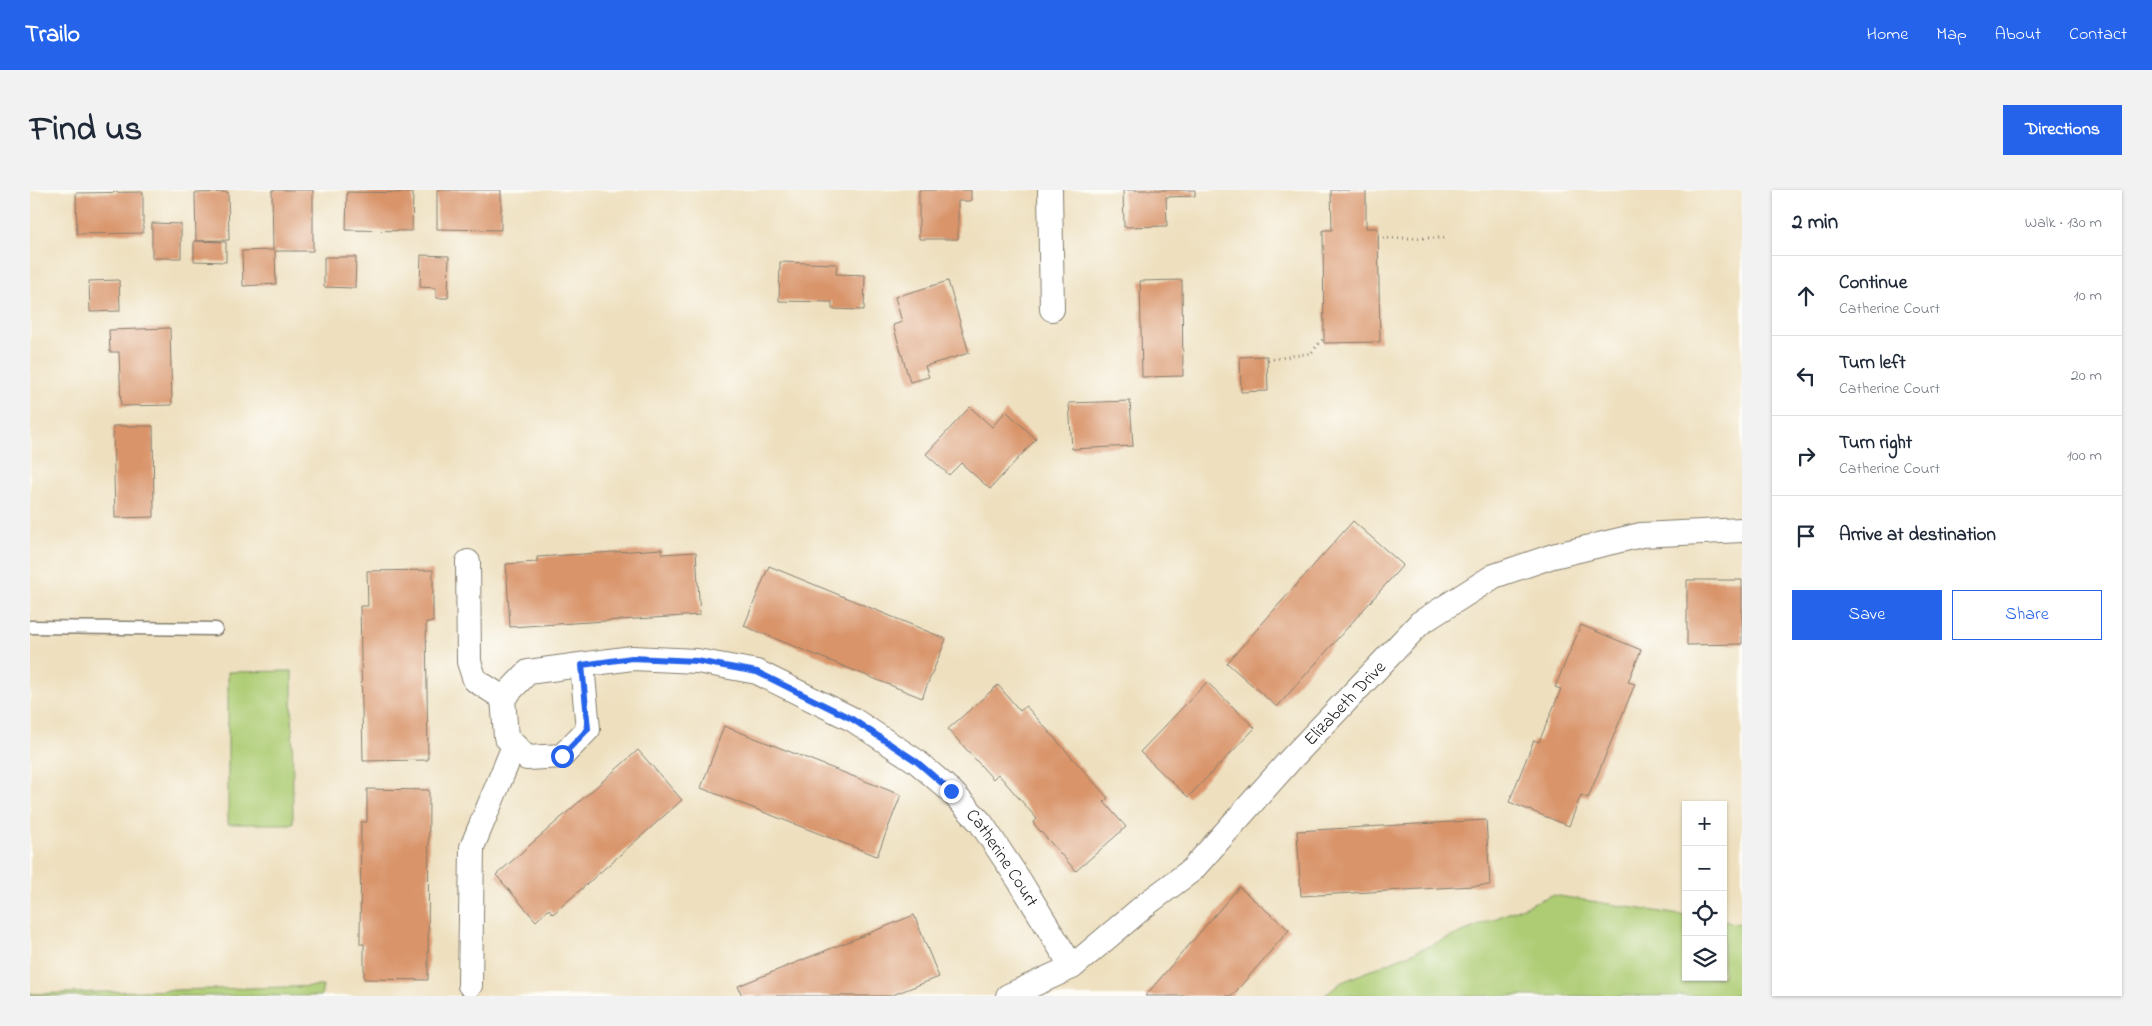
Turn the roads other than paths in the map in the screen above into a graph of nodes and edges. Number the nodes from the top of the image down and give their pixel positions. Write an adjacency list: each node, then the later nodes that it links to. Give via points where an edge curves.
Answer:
1 (1050, 190): 2 (street)
2 (1052, 309)
3 (1742, 530): 10 (street, Elizabeth Drive, via 1641,534 1553,556 1494,576 1420,623 1290,760 1192,870)
4 (468, 562): 8 (street, via 469,662 475,680)
5 (30, 627): 6 (lane)
6 (216, 629)
7 (582, 665): 8 (street, Catherine Court, via 528,672); 9 (street, via 588,729 562,756 527,758); 10 (street, Catherine Court, via 632,658 697,661 757,672 852,719 916,761 981,823)
8 (503, 698): 9 (street, via 506,737)
9 (514, 746): 11 (street, via 472,847)
10 (1072, 967): 12 (street, Elizabeth Drive)
11 (470, 985)
12 (1008, 996)

